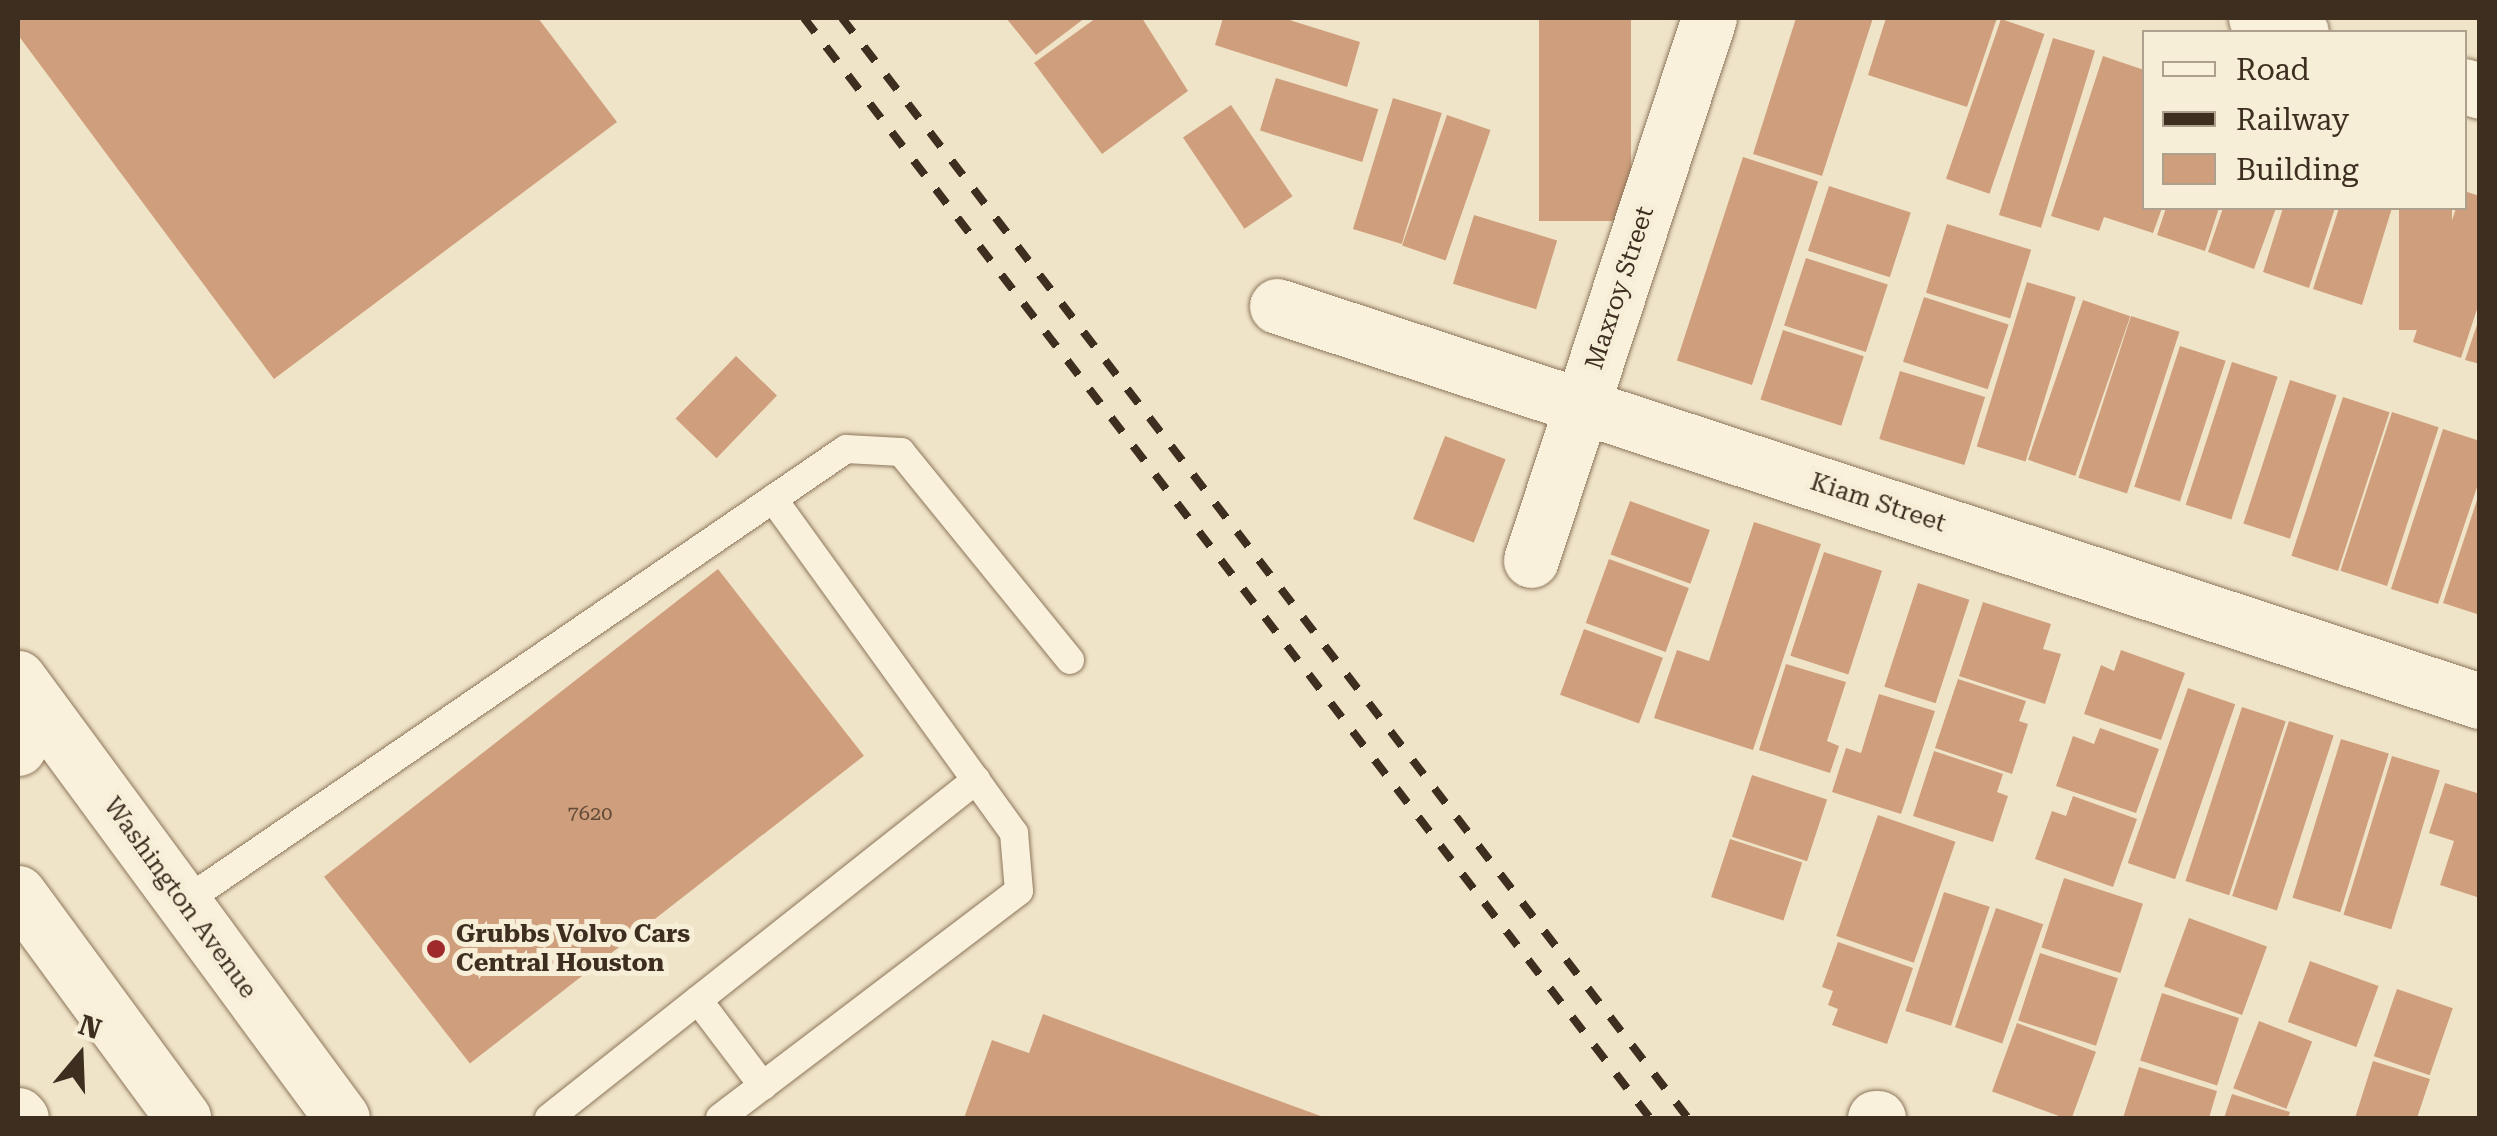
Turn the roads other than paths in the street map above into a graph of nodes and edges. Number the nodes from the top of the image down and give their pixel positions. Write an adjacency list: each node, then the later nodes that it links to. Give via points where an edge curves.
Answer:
1 (1709, 18): 5 (street, Maxroy Street)
2 (2256, 18): 3 (street)
3 (2295, 30)
4 (1277, 306): 5 (street, Kiam Street)
5 (1581, 406): 7 (street, Maxroy Street); 9 (street, Kiam Street)
6 (773, 499): 8 (lane, via 846,448 901,452); 11 (lane); 13 (lane)
7 (1530, 560)
8 (1070, 660)
9 (2480, 701)
10 (25, 712): 13 (street, Washington Avenue)
11 (976, 780): 14 (lane); 15 (lane, via 1014,833 1019,892)
12 (18, 893): 16 (street)
13 (184, 902): 17 (street, Washington Avenue)
14 (698, 1000): 15 (lane); 18 (lane)
15 (763, 1086): 19 (lane)
16 (183, 1118)
17 (342, 1118)
18 (549, 1118)
19 (720, 1118)

